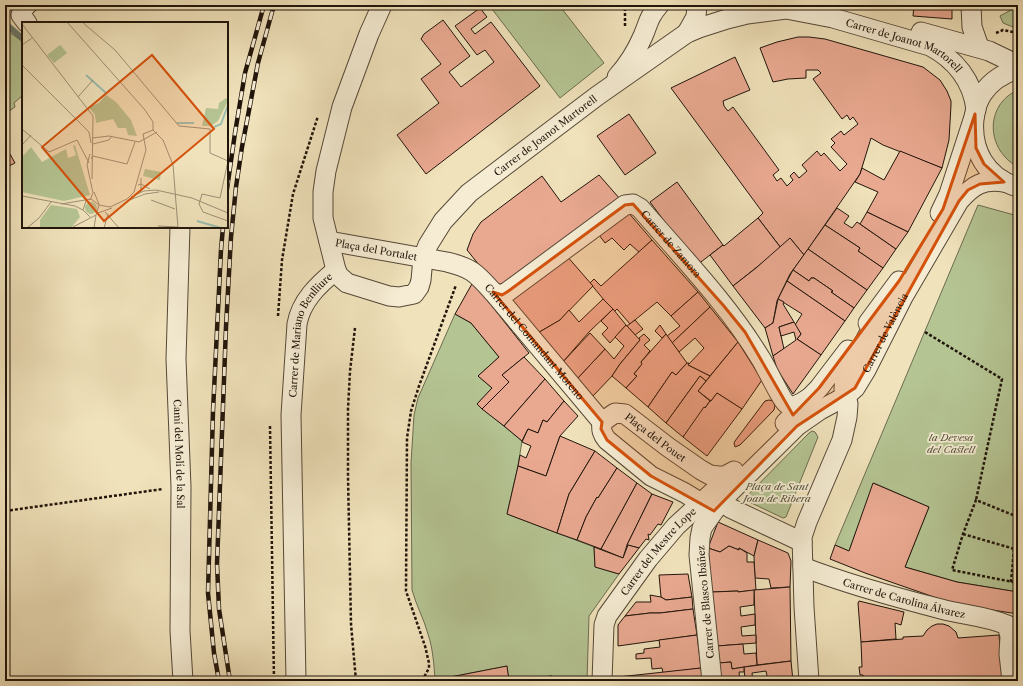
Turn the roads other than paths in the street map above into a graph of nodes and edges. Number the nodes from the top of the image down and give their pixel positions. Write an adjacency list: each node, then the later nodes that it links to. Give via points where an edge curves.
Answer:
1 (382, 5): 16 (street, Carrer de Mariano Benlliure, via 342,107 327,164 322,192 322,218)
2 (697, 5): 8 (street, Carrer de Joanot Martorell, via 696,17)
3 (766, 5): 5 (street)
4 (821, 5): 9 (street, Carrer de Joanot Martorell)
5 (786, 9): 8 (street, Carrer de Joanot Martorell, via 727,19); 13 (street, Carrer de Joanot Martorell, via 833,18 940,51 959,68 968,83 972,90)
6 (651, 10): 8 (street, via 651,29 656,35 664,41); 12 (street, via 644,36 622,72)
7 (974, 10): 9 (street, via 974,36)
8 (682, 37): 12 (street, Carrer de Joanot Martorell)
9 (985, 41): 10 (street, Carrer de Joanot Martorell, via 1000,56)
10 (1018, 65)
11 (1018, 68): 13 (street, Carrer de València, via 1005,73 991,84 983,93)
12 (597, 96): 17 (street, Carrer de Joanot Martorell, via 469,193 443,221)
13 (975, 112): 14 (street, via 976,148 984,164 993,174); 20 (street, Carrer de València, via 943,209)
14 (1013, 186): 22 (street, Carrer de València, via 987,181 968,190 959,201 903,297 859,382)
15 (180, 228): 34 (street, Camí del Molí de la Sal, via 176,359 181,487 180,631)
16 (329, 240): 17 (street, Plaça del Portalet); 19 (street, Carrer de Mariano Benlliure)
17 (423, 258): 18 (street, Plaça del Portalet); 19 (street, Plaça del Portalet, via 422,280 419,287 414,294 399,297 347,283)
18 (463, 266): 21 (street, Carrer del Comandant Moreno, via 473,272)
19 (336, 270): 35 (street, Carrer de Mariano Benlliure, via 315,289 304,304 297,324 291,415)
20 (899, 281): 22 (street, Carrer de València, via 845,374 843,380); 24 (street, Carrer de València, via 846,352)
21 (493, 292): 23 (street, Carrer de Zamora, via 502,295 507,292 625,205 633,204 640,208 744,332); 26 (street, Carrer del Comandant Moreno)
22 (846, 396): 24 (street, Carrer de Blasco Ibáñez); 27 (street, via 848,404)
23 (782, 398): 24 (street, via 793,406); 25 (street)
24 (816, 403): 25 (street, Carrer de València); 27 (street, via 842,417); 28 (street, Carrer de Blasco Ibáñez)
25 (793, 415): 28 (street, via 795,421); 29 (street, Carrer de València)
26 (602, 422): 30 (street, Plaça del Pouet, via 615,413 625,414 710,475 725,476); 31 (street, via 601,428 607,440 651,476)
27 (845, 428): 32 (street, via 807,522)
28 (785, 438): 31 (street, Carrer de Blasco Ibáñez)
29 (760, 446): 30 (street, Carrer del Mestre Lope)
30 (734, 471): 31 (street, Carrer del Mestre Lope)
31 (715, 507): 32 (street); 36 (street, Carrer del Mestre Lope, via 676,526 607,616 604,625); 37 (street, Carrer de Blasco Ibáñez, via 702,528 699,544)
32 (802, 542): 33 (street)
33 (802, 567): 38 (street); 39 (street, Carrer de Carolina Álvarez, via 942,610 1007,624)
34 (183, 681)
35 (296, 681)
36 (602, 681)
37 (712, 681)
38 (809, 681)
39 (1012, 681)

